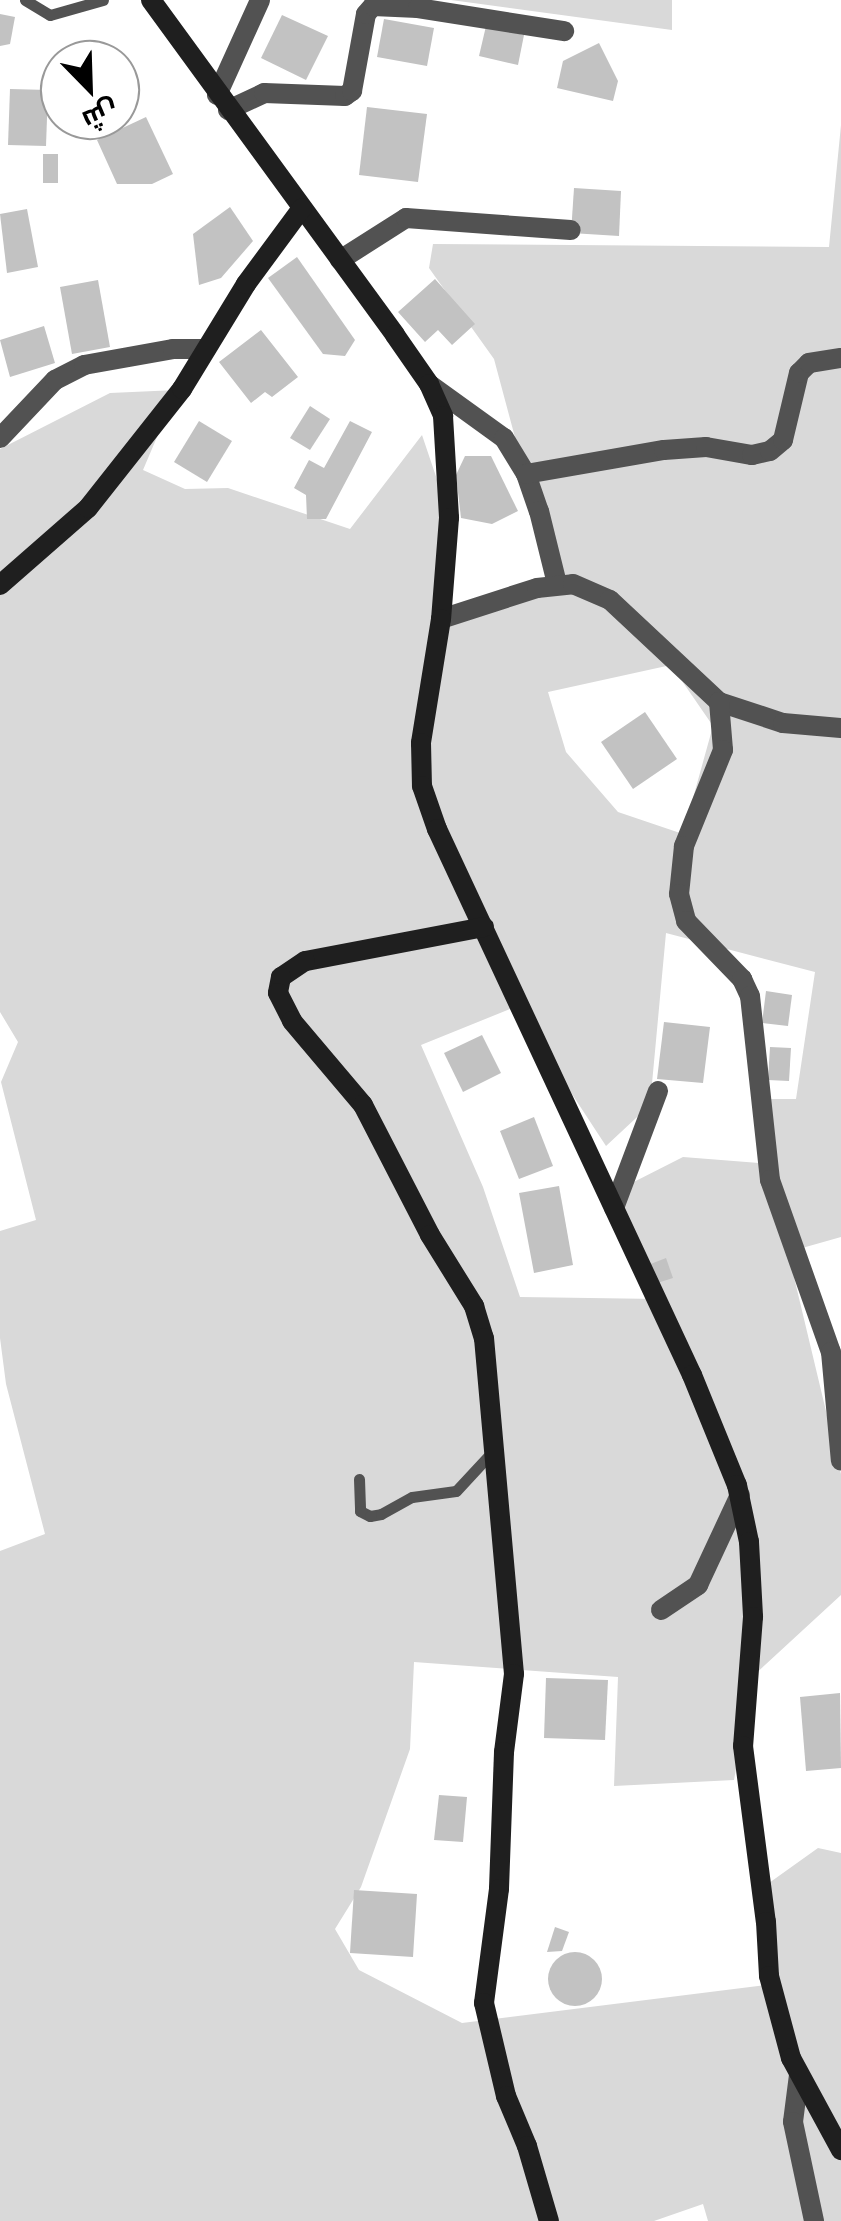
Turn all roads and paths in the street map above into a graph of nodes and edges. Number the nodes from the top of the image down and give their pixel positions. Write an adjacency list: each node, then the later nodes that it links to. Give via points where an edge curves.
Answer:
1 (26, 0): 2 (lane, via 50,15)
2 (103, 0)
3 (151, 0): 6 (street)
4 (260, 0): 6 (street)
5 (564, 31): 6 (street, via 373,6 352,91 345,96 264,92)
6 (223, 102): 7 (street)
7 (302, 208): 9 (street); 10 (street)
8 (571, 230): 9 (street, via 406,218)
9 (340, 260): 12 (street)
10 (206, 349): 13 (street, via 84,365 55,380); 16 (street, via 182,390 88,508)
11 (841, 358): 14 (street, via 809,363 800,373 783,440 770,451 664,450)
12 (429, 384): 14 (street, via 504,438); 17 (street, via 447,441)
13 (0, 438)
14 (526, 474): 15 (street)
15 (557, 584): 17 (street); 18 (street, via 610,600)
16 (0, 585)
17 (442, 619): 20 (street, via 420,776 437,829)
18 (720, 702): 19 (street, via 783,723); 24 (street, via 723,750 684,846 679,894 686,921 750,996 770,1180 830,1352)
19 (841, 728)
20 (484, 927): 22 (street); 23 (street, via 306,962 281,977 278,993 292,1021 363,1104 474,1306)
21 (658, 1092): 22 (street)
22 (614, 1208): 26 (street)
23 (496, 1448): 25 (lane, via 462,1487 412,1497 381,1514 360,1511); 30 (street, via 514,1674 484,2003 506,2096)
24 (841, 1461)
25 (359, 1479)
26 (740, 1496): 27 (street, via 698,1585); 28 (street, via 753,1617 746,1789 775,2012)
27 (661, 1610)
28 (799, 2076): 29 (street); 31 (street, via 793,2122)
29 (839, 2145)
30 (549, 2221)
31 (814, 2221)

